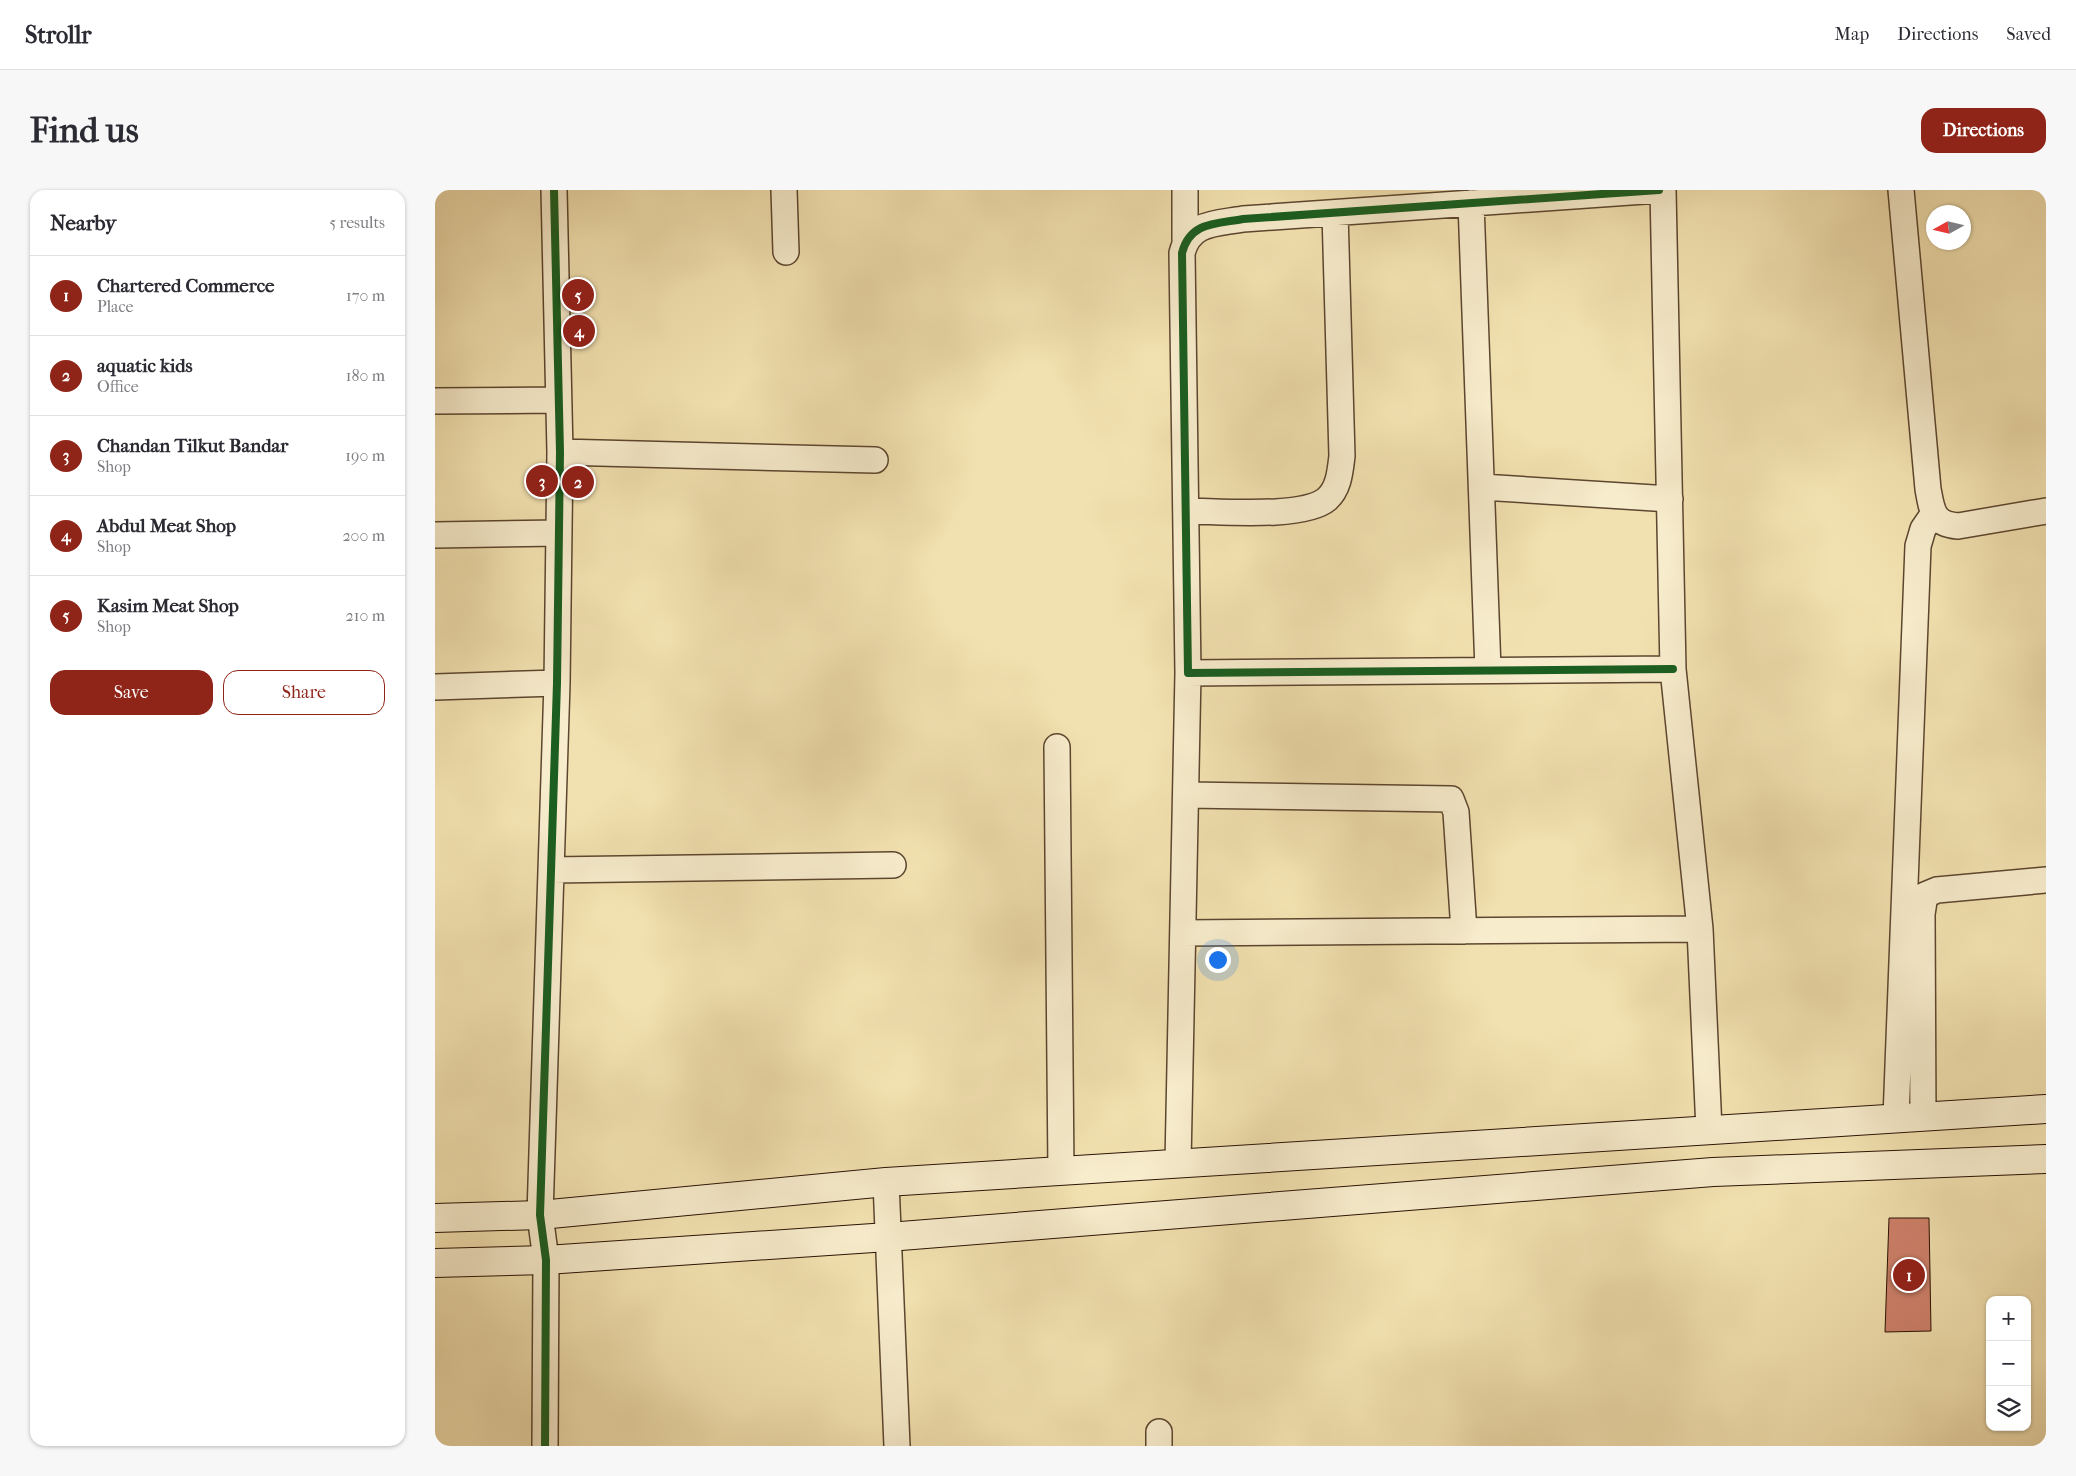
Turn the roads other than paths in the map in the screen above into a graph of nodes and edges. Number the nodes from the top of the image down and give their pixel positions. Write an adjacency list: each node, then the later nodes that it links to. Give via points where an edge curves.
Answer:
1 (554, 190): 11 (street)
2 (784, 190): 10 (street)
3 (1185, 190): 9 (street)
4 (1659, 190): 7 (street)
5 (1663, 190): 16 (street)
6 (1901, 190): 19 (street, via 1928,489)
7 (1471, 203): 8 (street); 15 (street)
8 (1335, 213): 9 (street, via 1219,223 1202,227); 17 (street, via 1341,456 1334,490 1326,499 1301,510)
9 (1185, 240): 17 (street, via 1182,253)
10 (786, 252)
11 (558, 400): 12 (street); 13 (street)
12 (435, 401)
13 (560, 452): 14 (street); 20 (street)
14 (875, 460)
15 (1482, 487): 16 (street); 23 (street)
16 (1670, 499): 22 (street)
17 (1186, 511): 24 (street)
18 (2046, 511): 19 (street, via 1958,526 1939,521)
19 (1934, 513): 37 (street, via 1923,529 1918,546)
20 (559, 533): 21 (street); 25 (street)
21 (435, 535)
22 (1673, 669): 23 (street); 32 (street)
23 (1488, 670): 24 (street)
24 (1188, 673): 28 (street)
25 (557, 683): 26 (street); 30 (street)
26 (435, 686)
27 (1057, 748): 41 (street)
28 (1186, 795): 33 (street, via 1451,799 1456,812); 34 (street)
29 (893, 865): 30 (street)
30 (551, 870): 43 (street)
31 (2046, 880): 36 (street, via 1937,890 1925,895 1922,914)
32 (1700, 929): 33 (street); 38 (street)
33 (1464, 931): 34 (street)
34 (1183, 933): 40 (street)
35 (2046, 1109): 36 (main road)
36 (1923, 1117): 37 (main road)
37 (1896, 1118): 38 (main road)
38 (1709, 1130): 40 (main road)
39 (2046, 1159): 45 (main road, via 1713,1172)
40 (1178, 1163): 41 (main road)
41 (1061, 1171): 42 (main road)
42 (886, 1182): 43 (main road); 45 (street)
43 (540, 1215): 44 (main road); 46 (street)
44 (435, 1218)
45 (888, 1237): 46 (main road); 49 (street)
46 (546, 1260): 47 (main road); 48 (street)
47 (435, 1263)
48 (545, 1446)
49 (897, 1446)

